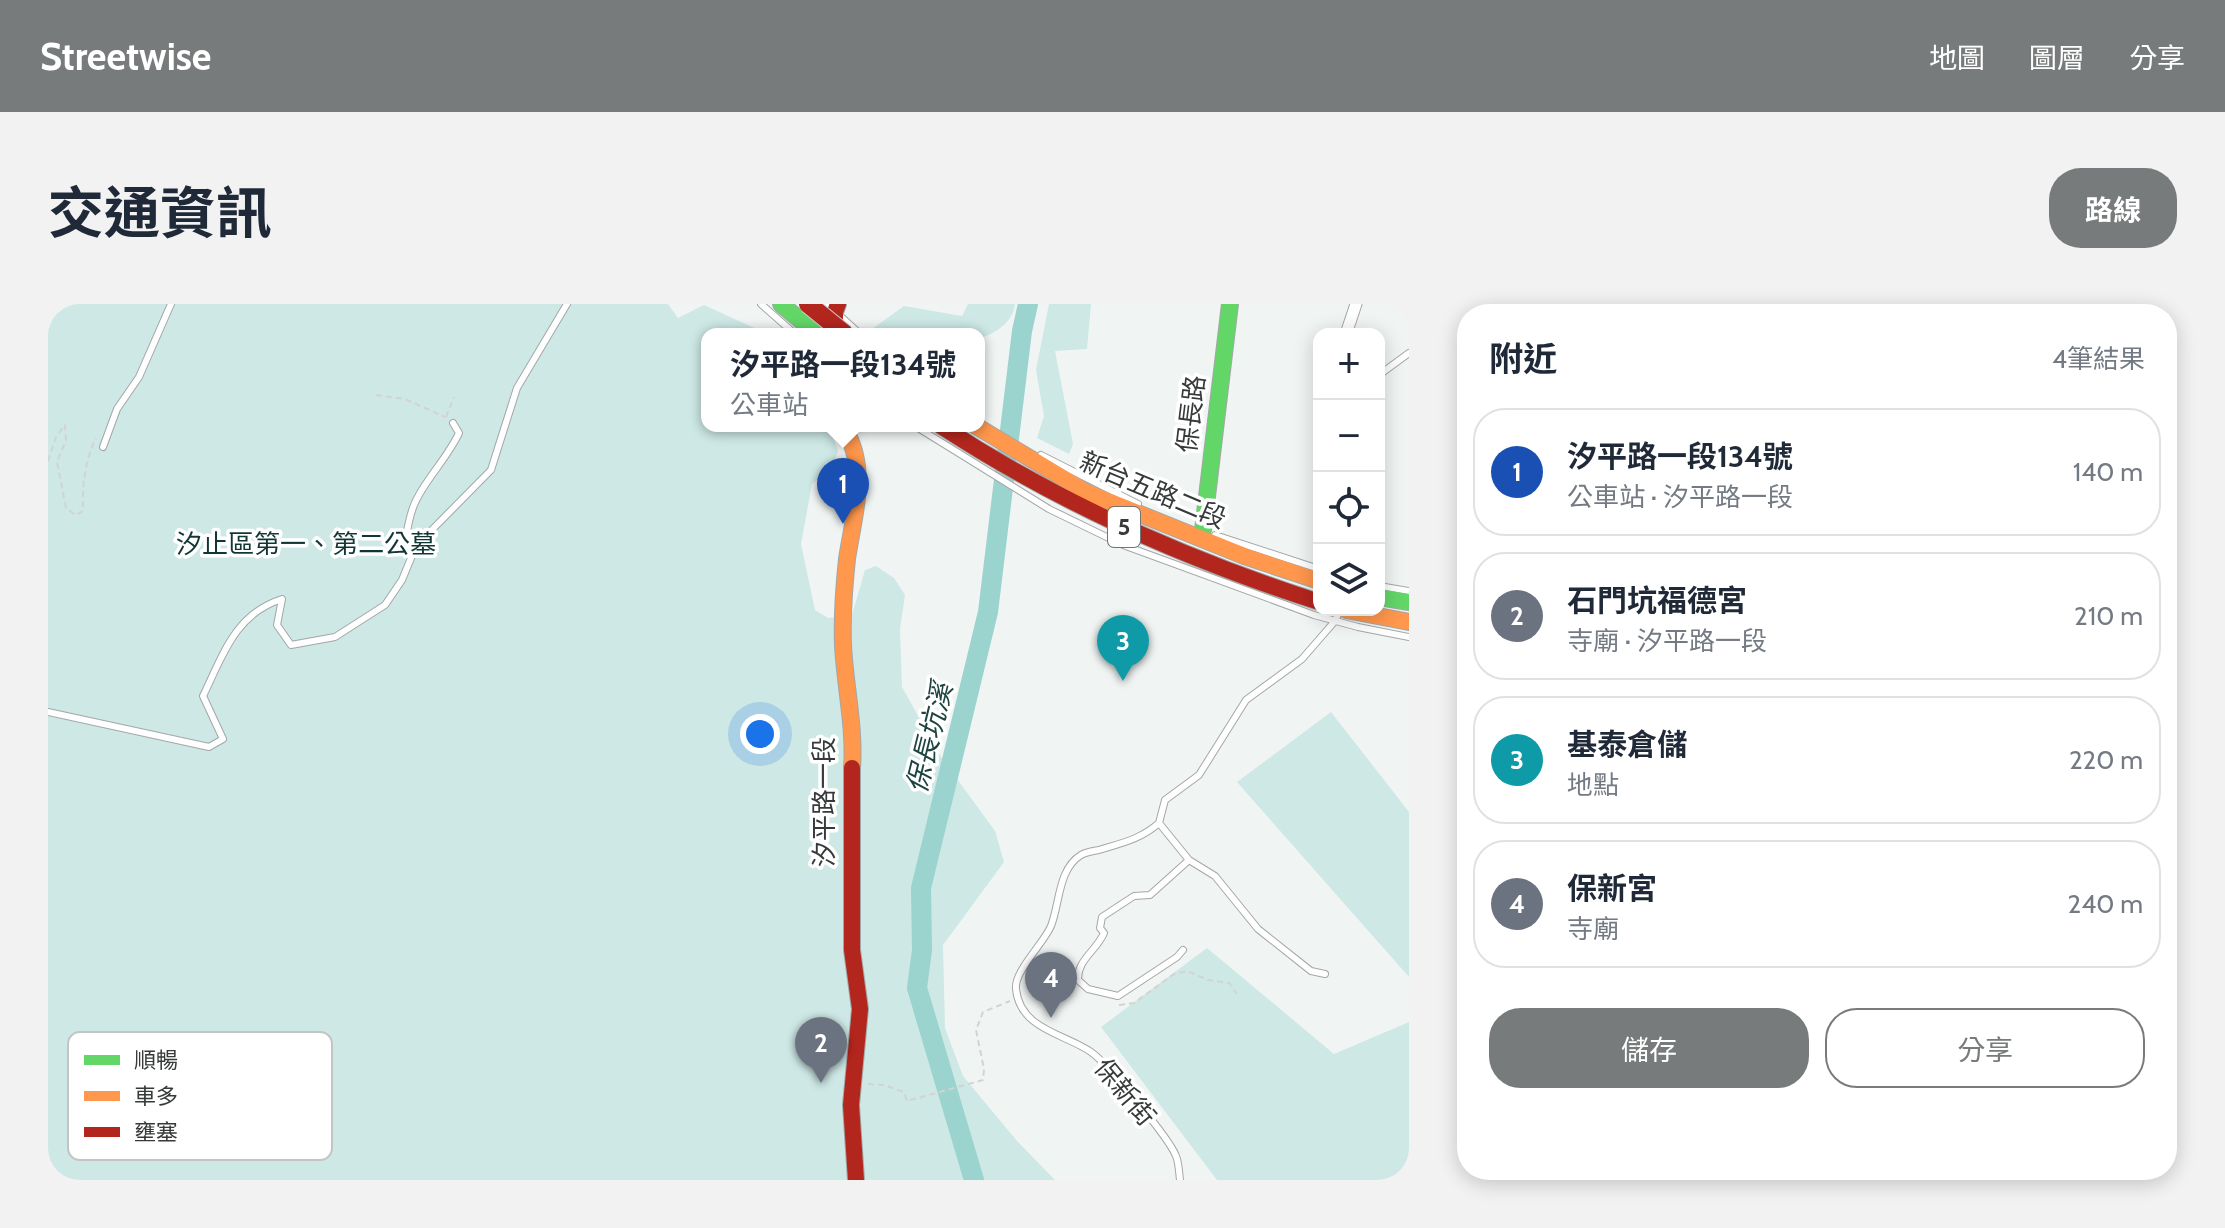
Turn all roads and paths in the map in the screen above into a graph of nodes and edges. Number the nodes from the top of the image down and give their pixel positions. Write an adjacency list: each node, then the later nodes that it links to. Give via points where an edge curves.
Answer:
1 (171, 304): 26 (lane)
2 (567, 304): 29 (lane, via 517,388 491,470)
3 (761, 304): 9 (lane)
4 (781, 304): 10 (street)
5 (808, 304): 12 (street, bridge)
6 (1230, 304): 28 (street, 保長路)
7 (1356, 304): 14 (street)
8 (833, 307): 11 (street); 13 (lane)
9 (788, 328)
10 (810, 328)
11 (835, 328)
12 (838, 328)
13 (854, 328)
14 (1348, 328)
15 (1409, 353): 16 (lane)
16 (1385, 371)
17 (376, 395): 19 (path, via 405,399)
18 (454, 397): 19 (path)
19 (446, 417): 20 (path)
20 (453, 423): 29 (lane, via 459,433 451,450 415,502 405,543)
21 (985, 423): 28 (lane, via 1137,504)
22 (985, 431): 31 (street, 新台五路二段 / 5, via 1088,493)
23 (846, 432): 49 (street, 汐平路一段, via 855,455 857,488 843,612 853,750 852,950 860,1009)
24 (925, 432): 37 (lane, via 1049,509 1123,545)
25 (951, 432): 35 (street, 新台五路二段 / 5, via 1124,527 1215,567)
26 (103, 447): 27 (path, via 99,433 89,452 83,511 76,515 66,508 57,462 66,440 65,425)
27 (48, 461)
28 (1203, 530): 30 (lane)
29 (412, 554): 41 (lane, via 385,605 335,637 291,645 277,625 282,599 261,606 235,631 203,696 223,739 209,747)
30 (1313, 567)
31 (1313, 579)
32 (1385, 587): 33 (lane)
33 (1409, 591)
34 (1385, 598): 36 (street)
35 (1313, 600)
36 (1409, 602)
37 (1313, 608)
38 (1340, 616): 39 (street); 40 (lane); 42 (lane, via 1302,659 1246,700 1199,775 1165,800)
39 (1409, 622)
40 (1409, 637)
41 (48, 712)
42 (1159, 823): 43 (lane); 48 (lane, via 1143,837 1080,855 1061,880 1058,910 1048,934 1017,978)
43 (1189, 860): 45 (lane, via 1215,876 1258,929 1289,955); 47 (lane, via 1150,895 1134,896 1102,917 1104,933 1083,960 1078,980 1088,989)
44 (1183, 950): 47 (lane)
45 (1325, 974)
46 (1237, 994): 47 (path, via 1229,983 1187,971 1174,974 1134,1003 1119,1007)
47 (1118, 996)
48 (1019, 998): 49 (path, via 983,1012 976,1030 983,1080 907,1101 904,1092 884,1085); 51 (lane, 保新街, via 1035,1021 1094,1054 1119,1080 1177,1156)
49 (852, 1088): 50 (street, 汐平路一段)
50 (856, 1180)
51 (1180, 1180)

